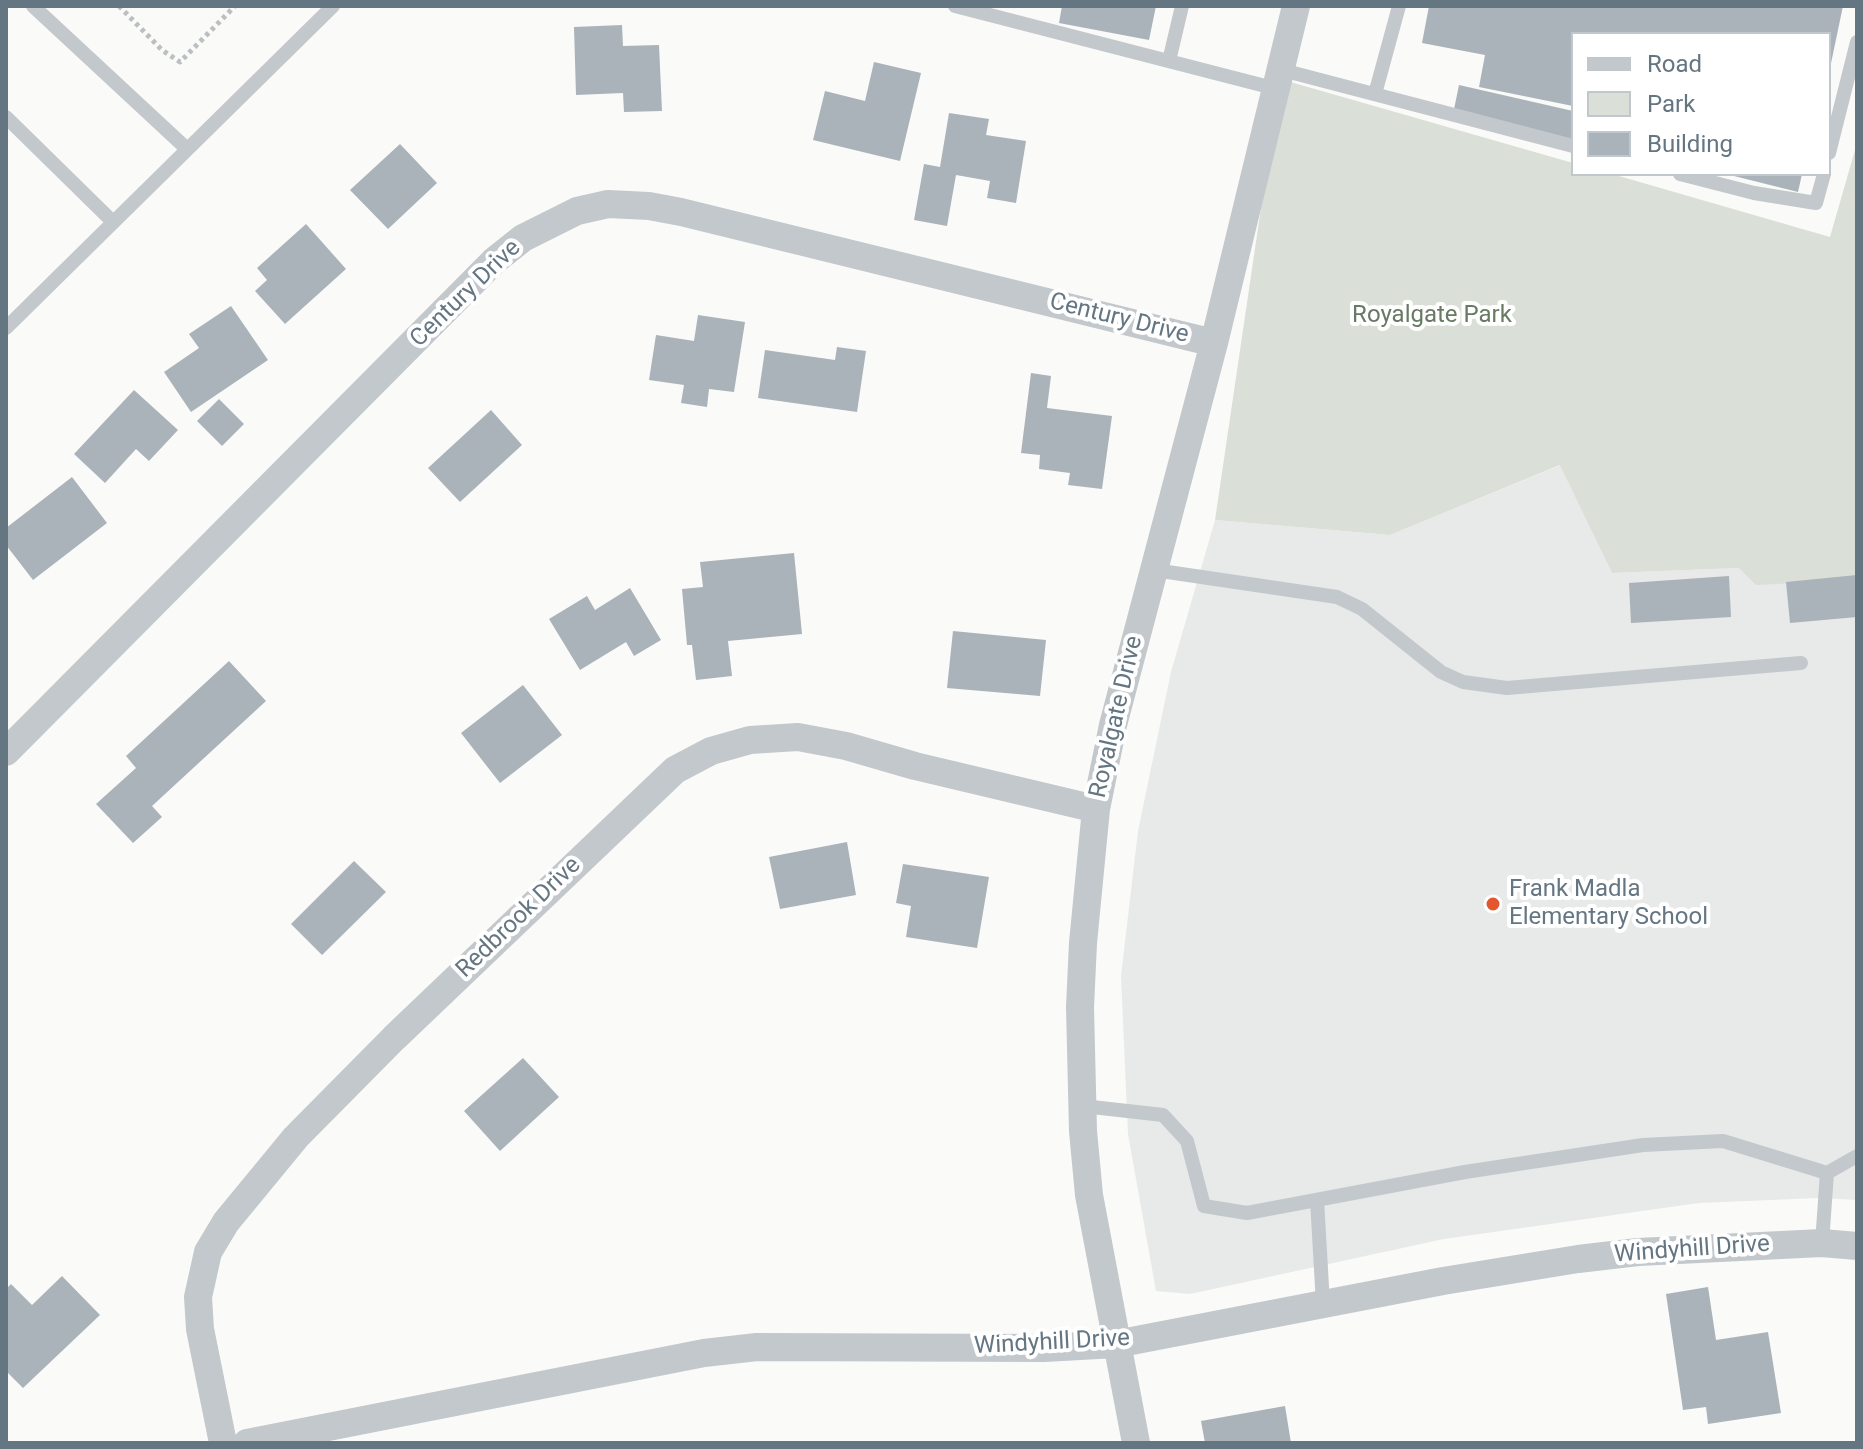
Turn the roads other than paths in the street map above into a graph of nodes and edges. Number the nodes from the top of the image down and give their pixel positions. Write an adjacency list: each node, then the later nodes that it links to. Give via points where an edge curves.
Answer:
1 (33, 6): 14 (lane)
2 (333, 6): 14 (lane)
3 (955, 6): 8 (lane)
4 (1182, 6): 8 (lane)
5 (1296, 6): 9 (street, Royalgate Drive)
6 (1399, 6): 10 (lane)
7 (1857, 42): 13 (lane)
8 (1169, 61): 9 (lane)
9 (1280, 80): 10 (lane); 19 (street, Royalgate Drive)
10 (1375, 94): 12 (lane)
11 (6, 117): 17 (lane)
12 (1571, 145)
13 (1831, 145)
14 (187, 149): 17 (lane)
15 (1688, 176): 16 (lane, via 1816,203)
16 (1823, 176)
17 (113, 222): 18 (lane)
18 (6, 328)
19 (1214, 343): 20 (street, Royalgate Drive); 22 (street, Century Drive, via 681,212 608,204 577,211 523,238 494,261)
20 (1154, 570): 21 (lane, via 1337,597 1362,609 1441,672 1463,682 1507,688); 23 (street, Royalgate Drive)
21 (1801, 663)
22 (6, 752)
23 (1096, 809): 24 (street, Royalgate Drive, via 1080,1007); 32 (street, Redbrook Drive, via 798,737 750,740 711,751 675,770 383,1049 296,1137 226,1222 208,1252 198,1297)
24 (1083, 1106): 27 (lane, via 1163,1115 1187,1141 1204,1206 1247,1213); 31 (street, Royalgate Drive, via 1089,1195)
25 (1857, 1156): 26 (lane)
26 (1827, 1173): 27 (lane, via 1723,1141 1643,1145); 28 (lane)
27 (1317, 1200): 30 (lane)
28 (1822, 1243): 29 (street, Windyhill Drive); 30 (street, Windyhill Drive, via 1578,1259)
29 (1857, 1246)
30 (1323, 1304): 31 (street, Windyhill Drive)
31 (1116, 1344): 33 (street, Windyhill Drive, via 757,1347 704,1353); 34 (street, Royalgate Drive)
32 (223, 1443)
33 (247, 1443)
34 (1136, 1443)

